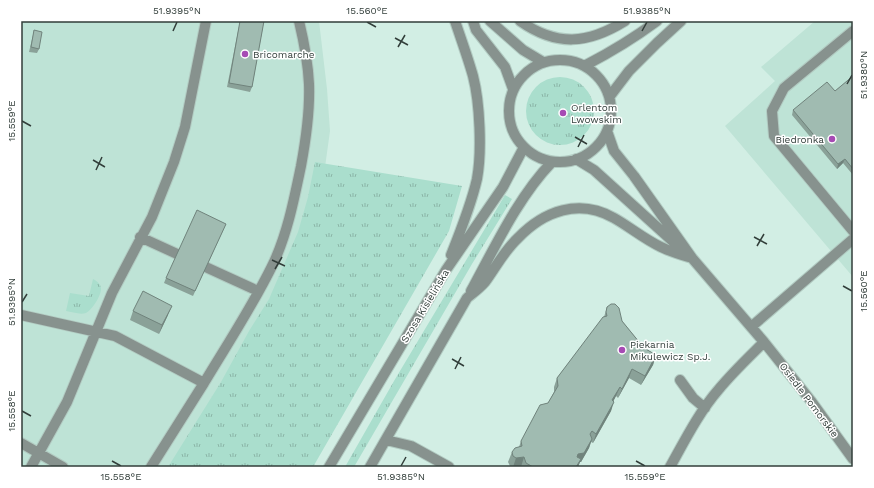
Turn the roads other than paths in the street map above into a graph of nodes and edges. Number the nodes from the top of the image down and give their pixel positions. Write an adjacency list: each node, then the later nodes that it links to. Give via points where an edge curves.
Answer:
1 (206, 21): 20 (street, via 183,134 152,217)
2 (299, 21): 24 (street, via 309,84 304,152 294,203 285,232 274,262)
3 (455, 21): 23 (street, via 473,76 478,105 479,151 476,180 465,220)
4 (473, 21): 13 (street, via 476,30 505,67)
5 (490, 21): 11 (street, via 523,50)
6 (520, 21): 7 (street, via 533,30 558,38 583,39)
7 (625, 21)
8 (658, 21): 12 (street, via 625,44)
9 (681, 21): 14 (street, via 629,71)
10 (853, 31): 19 (street, via 784,88 772,111 774,136)
11 (543, 62): 12 (street, via 557,59 572,60); 13 (street, via 525,73)
12 (586, 65): 14 (street, via 604,84)
13 (513, 89): 16 (street, via 509,118)
14 (610, 96): 15 (street, via 611,120)
15 (607, 131): 17 (street, via 591,152); 22 (street, via 614,151)
16 (524, 148): 18 (street); 23 (street, Szosa Kisielińska, via 503,187)
17 (576, 159): 18 (street, via 564,163); 22 (street, via 594,170)
18 (552, 162): 25 (street, via 523,198)
19 (853, 232)
20 (140, 238): 24 (street); 28 (street)
21 (853, 239): 27 (street)
22 (692, 258): 25 (street, via 661,247 602,212 576,208 557,212 532,225 509,247 484,283); 27 (street, Osiedle Pomorskie)
23 (446, 270): 40 (street, Szosa Kisielińska)
24 (258, 291): 31 (street)
25 (467, 298): 33 (street)
26 (21, 315): 28 (street)
27 (751, 327): 29 (street, Osiedle Pomorskie)
28 (95, 331): 31 (street, via 115,336); 35 (street, via 68,402)
29 (764, 342): 32 (street, via 724,383); 36 (street, Osiedle Pomorskie)
30 (680, 380): 32 (street, via 693,398)
31 (204, 383): 39 (street)
32 (705, 408): 43 (street)
33 (386, 440): 41 (street); 42 (street, via 411,446)
34 (21, 443): 35 (street)
35 (39, 453): 37 (street); 38 (street)
36 (853, 459)
37 (31, 467)
38 (63, 467)
39 (151, 467)
40 (329, 467)
41 (370, 467)
42 (449, 467)
43 (670, 467)

